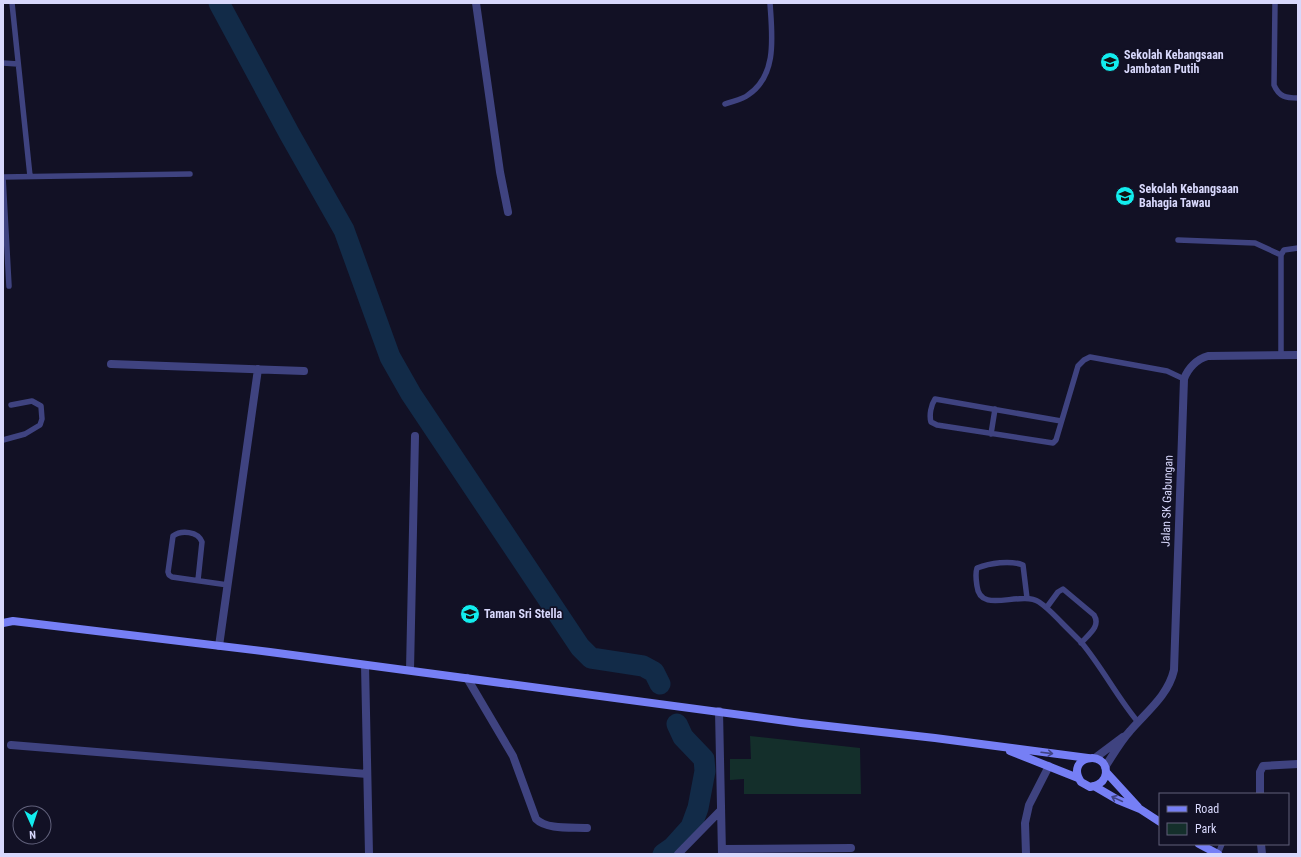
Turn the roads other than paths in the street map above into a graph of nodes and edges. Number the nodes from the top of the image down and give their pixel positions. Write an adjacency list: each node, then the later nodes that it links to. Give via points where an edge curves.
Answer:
1 (12, 3): 6 (lane)
2 (476, 3): 12 (street)
3 (770, 3): 8 (lane, via 772,44 769,69 760,86 747,96)
4 (1275, 3): 7 (lane, via 1274,85 1278,94 1286,98)
5 (3, 63): 6 (lane)
6 (18, 64): 10 (lane)
7 (1298, 98)
8 (725, 104)
9 (190, 174): 10 (lane)
10 (30, 176): 11 (lane)
11 (3, 177): 16 (lane)
12 (508, 212)
13 (1178, 240): 15 (lane, via 1256,243)
14 (1298, 248): 15 (lane, via 1284,250)
15 (1281, 255): 17 (lane)
16 (9, 286)
17 (1281, 355): 18 (street); 22 (street, via 1208,356 1198,359)
18 (1298, 355)
19 (111, 364): 20 (street)
20 (258, 369): 21 (street); 30 (street)
21 (304, 371)
22 (1185, 377): 25 (lane, via 1167,371 1090,357 1078,366); 42 (street, Jalan SK Gabungan, via 1174,670 1171,683)
23 (11, 405): 28 (lane, via 32,401 41,406 42,420 40,425 25,434)
24 (995, 409): 25 (lane); 26 (lane); 26 (lane, via 935,399 932,403 931,422)
25 (1061, 421): 26 (lane, via 1053,443)
26 (991, 434)
27 (415, 436): 39 (street)
28 (3, 440)
29 (198, 580): 29 (lane, via 172,577 168,572 173,536 179,532 196,534 202,542); 30 (lane)
30 (228, 584): 37 (street)
31 (1027, 598): 31 (lane, via 987,601 980,598 975,575 977,568 1015,562 1023,565); 32 (lane, via 1037,601)
32 (1046, 608): 36 (lane); 36 (lane, via 1058,592 1064,589 1094,615 1097,625)
33 (3, 615): 34 (street)
34 (13, 621): 35 (street); 37 (street)
35 (3, 623)
36 (1081, 643): 42 (lane)
37 (219, 646): 38 (street)
38 (365, 664): 39 (street); 50 (street)
39 (410, 670): 40 (street)
40 (467, 678): 41 (street); 57 (street, via 513,756 536,819 548,825)
41 (719, 711): 44 (street); 55 (street)
42 (1138, 722): 43 (street, Jalan SK Gabungan)
43 (1128, 733): 46 (street, Jalan SK Gabungan); 49 (street, Jalan SK Gabungan)
44 (995, 745): 46 (street, one-way to 46); 48 (street)
45 (11, 746): 50 (street)
46 (1091, 758): 49 (street, via 1101,761); 51 (street, via 1078,766)
47 (1298, 764): 53 (street, via 1263,766 1260,772)
48 (1049, 766): 51 (street); 63 (street, via 1029,805 1025,823)
49 (1106, 769): 52 (street, via 1102,782); 54 (street)
50 (367, 774): 61 (street)
51 (1078, 778): 52 (street, via 1085,785)
52 (1094, 786): 54 (street, one-way to 52)
53 (1260, 793)
54 (1140, 809): 56 (street)
55 (721, 810): 60 (street); 62 (street)
56 (1159, 821)
57 (587, 828)
58 (1200, 845): 64 (street)
59 (851, 848): 60 (street)
60 (722, 852)
61 (369, 854)
62 (678, 854)
63 (1026, 854)
64 (1218, 854)

